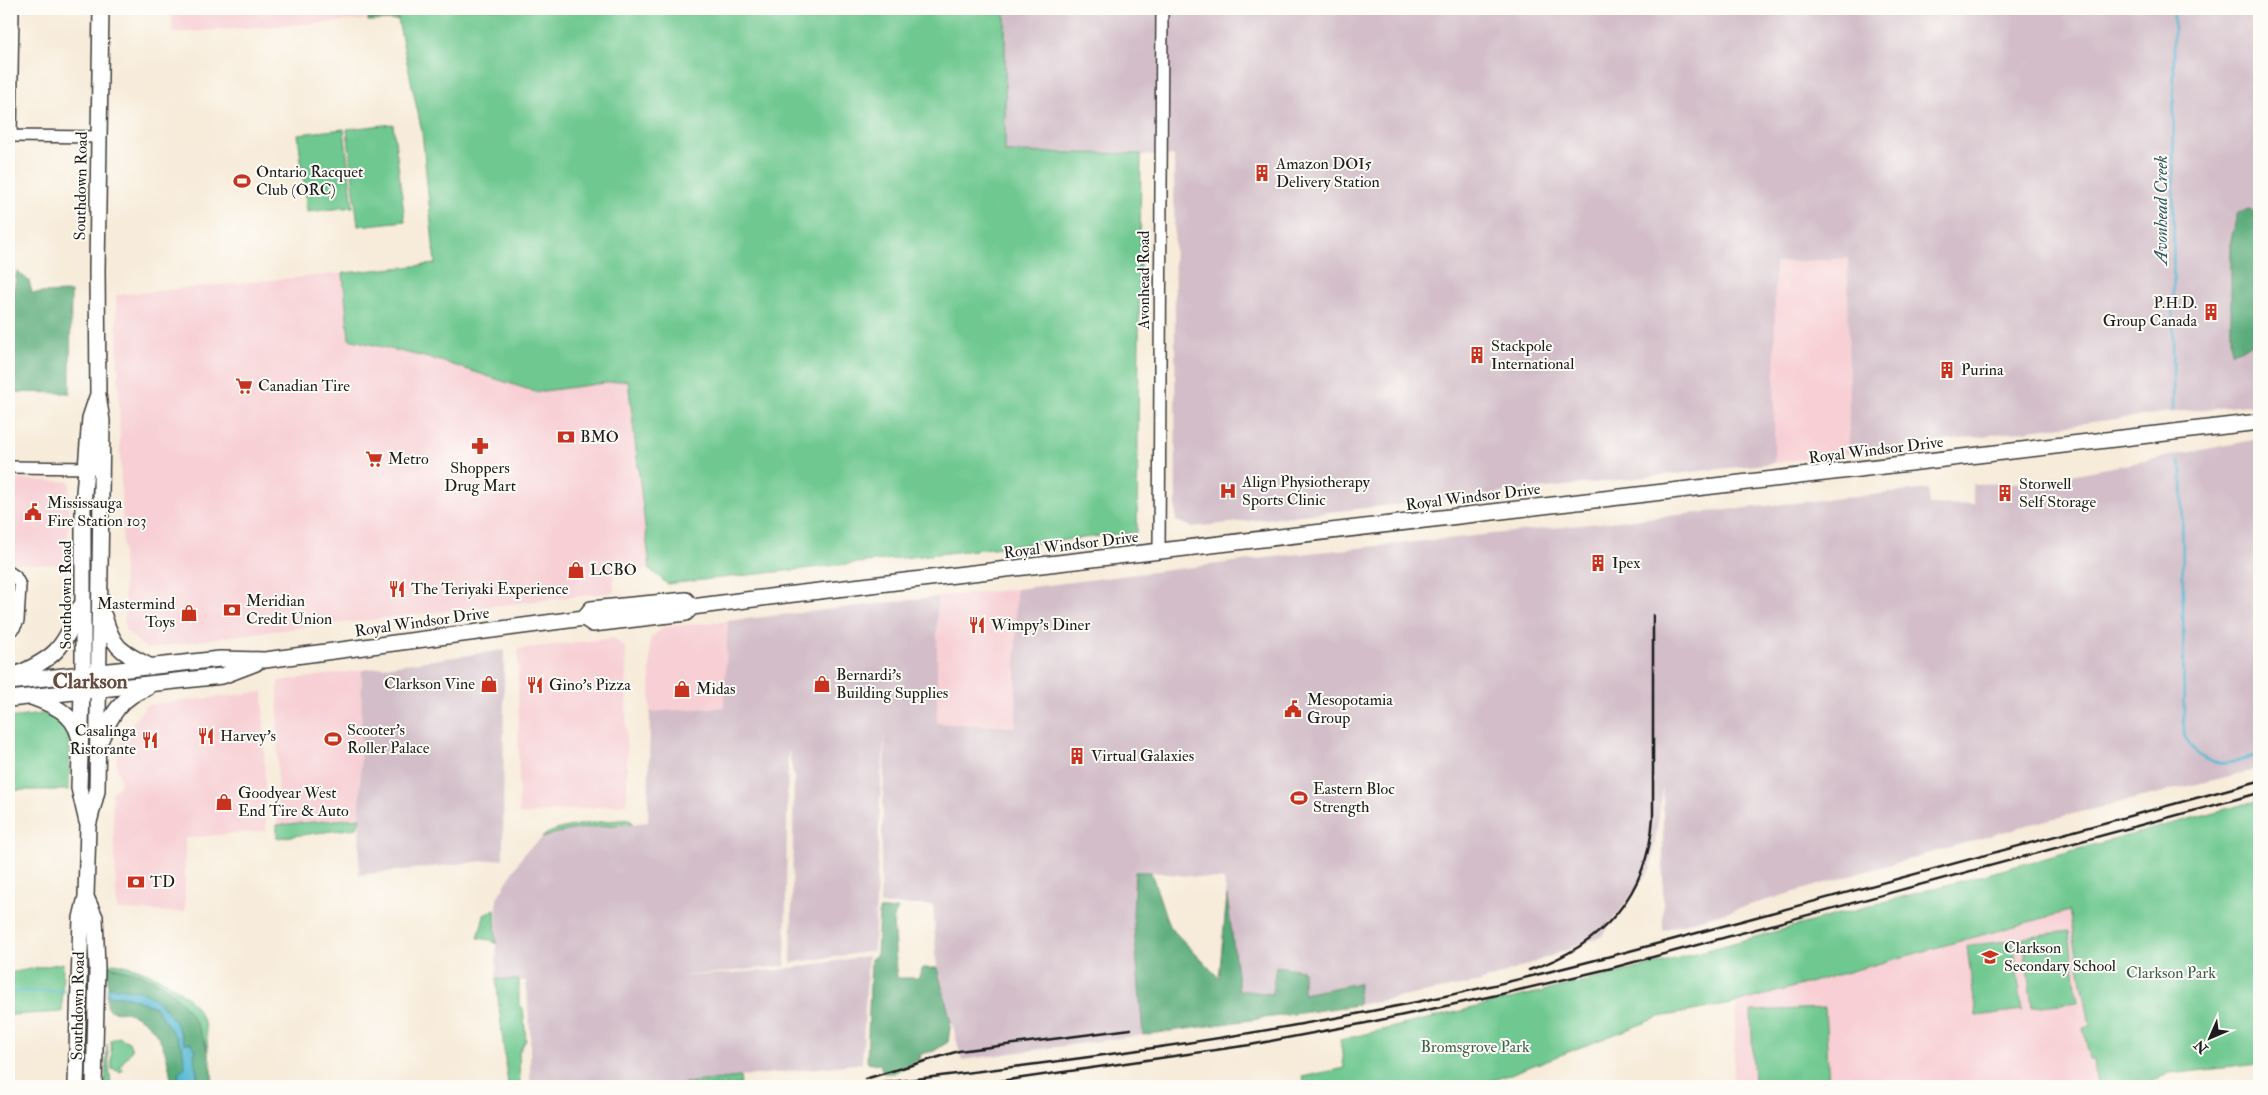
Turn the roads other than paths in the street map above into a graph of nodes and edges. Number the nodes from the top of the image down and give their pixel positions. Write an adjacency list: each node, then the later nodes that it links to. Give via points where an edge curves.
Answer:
1 (9, 9): 2 (street)
2 (13, 9): 5 (street)
3 (101, 9): 6 (main road, Southdown Road)
4 (1162, 9): 12 (street, Avonhead Road)
5 (10, 136): 6 (street)
6 (99, 137): 7 (main road, Southdown Road)
7 (98, 395): 10 (main road, Southdown Road, via 90,418); 11 (main road, Southdown Road, via 102,421)
8 (2259, 422): 12 (main road, Royal Windsor Drive)
9 (9, 467): 10 (street)
10 (86, 468): 11 (street); 14 (main road, Southdown Road)
11 (102, 468): 15 (main road, Southdown Road)
12 (1159, 552): 17 (main road, Royal Windsor Drive, via 692,607 686,613 593,624 584,618)
13 (9, 572): 16 (street, via 20,585 18,621)
14 (84, 598): 19 (main road, Southdown Road); 20 (main road, via 70,635 54,654 35,667)
15 (101, 605): 18 (main road, via 111,638 117,646); 19 (main road, Southdown Road)
16 (9, 631)
17 (265, 660): 18 (main road, Royal Windsor Drive, via 220,659); 22 (main road, Royal Windsor Drive, via 222,676)
18 (152, 667): 19 (main road, Royal Windsor Drive)
19 (90, 672): 21 (main road, Royal Windsor Drive); 23 (main road, Southdown Road)
20 (9, 678)
21 (9, 682)
22 (159, 684): 23 (main road, Royal Windsor Drive); 27 (main road, via 128,697 110,717)
23 (90, 690): 24 (main road, Royal Windsor Drive); 26 (main road, Southdown Road); 27 (main road, Southdown Road)
24 (30, 697): 25 (main road, Royal Windsor Drive); 26 (main road, via 62,710 77,728)
25 (9, 699)
26 (80, 742): 28 (main road, Southdown Road, via 79,788)
27 (98, 748): 28 (main road, Southdown Road, via 97,791)
28 (88, 826): 29 (main road, Southdown Road)
29 (86, 897): 30 (main road, Southdown Road, via 81,918); 31 (main road, Southdown Road, via 95,917)
30 (78, 1025): 31 (main road); 32 (main road, Southdown Road)
31 (96, 1026): 33 (main road, Southdown Road)
32 (76, 1086)
33 (94, 1086)

